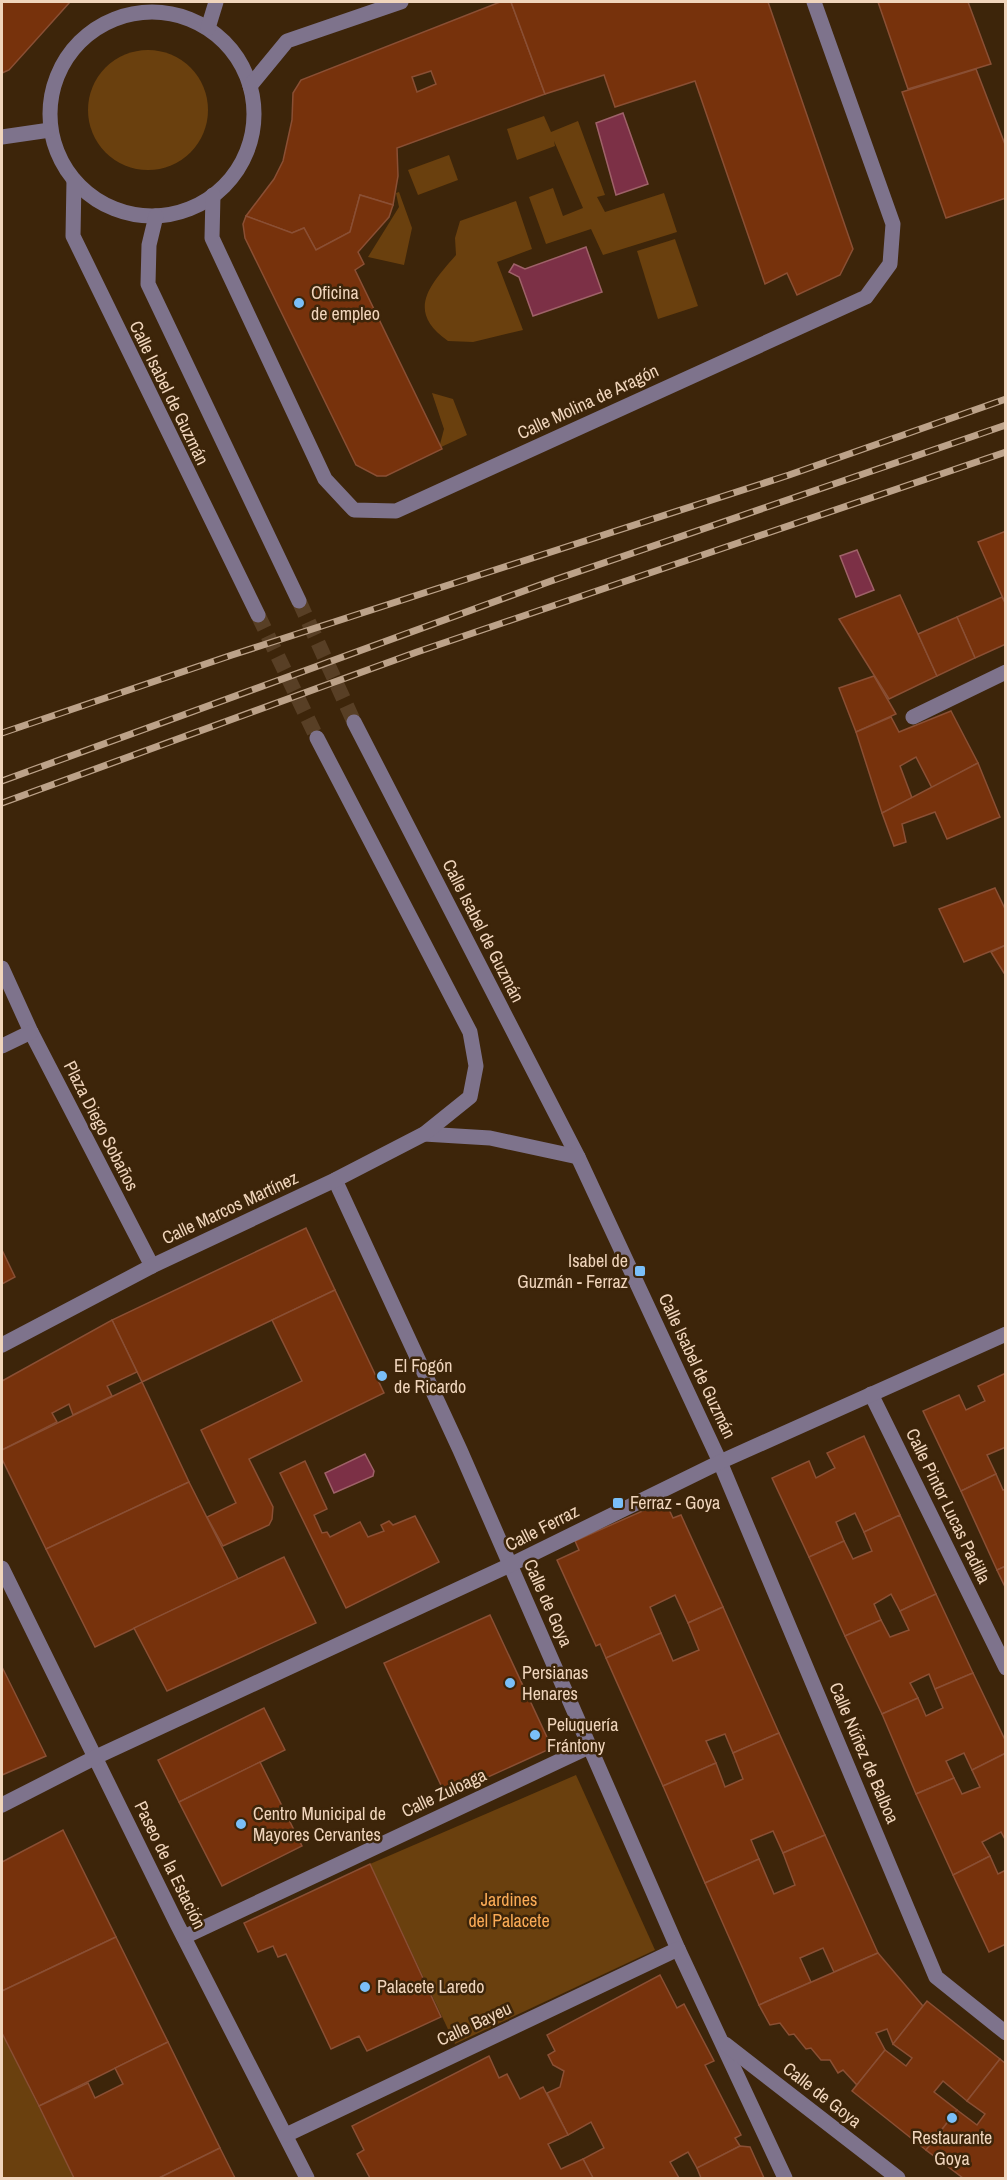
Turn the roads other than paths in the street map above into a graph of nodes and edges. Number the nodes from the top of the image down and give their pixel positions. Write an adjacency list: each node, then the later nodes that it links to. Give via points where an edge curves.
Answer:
1 (216, 2): 5 (street)
2 (401, 2): 6 (street, via 287,41)
3 (814, 2): 10 (street, Calle Molina de Aragón, via 892,224 890,264 866,297 396,511 354,510 325,479 212,238)
4 (150, 7): 5 (street); 7 (street, via 114,19 84,37 63,64 51,96)
5 (208, 28): 6 (street, via 241,63)
6 (250, 86): 10 (street, via 252,134 240,165)
7 (50, 130): 8 (street); 9 (street, via 59,157)
8 (2, 137)
9 (74, 180): 11 (street, via 97,200 126,212); 13 (street, Calle Isabel de Guzmán, via 73,237)
10 (213, 195): 11 (street, via 176,213)
11 (156, 216): 12 (street, Calle Isabel de Guzmán, via 149,245 148,284)
12 (299, 601)
13 (258, 615)
14 (1005, 672): 15 (street)
15 (914, 717)
16 (354, 722): 22 (street, Calle Isabel de Guzmán)
17 (317, 738): 21 (street, Calle Marcos Martínez, via 470,1032 476,1066 470,1097)
18 (2, 968): 19 (street, Plaza Diego Sobaños)
19 (31, 1032): 20 (street); 24 (street, Plaza Diego Sobaños)
20 (2, 1046)
21 (424, 1134): 22 (street, via 490,1138); 23 (street, Calle Marcos Martínez)
22 (578, 1157): 28 (street, Calle Isabel de Guzmán)
23 (335, 1180): 24 (street, Calle Marcos Martínez); 29 (street, Calle de Goya)
24 (152, 1266): 26 (street, Calle Marcos Martínez)
25 (1005, 1334): 27 (street, Calle Ferraz)
26 (2, 1345)
27 (871, 1394): 28 (street, Calle Ferraz); 31 (street, Calle Pintor Lucas Padilla)
28 (720, 1461): 29 (street, Calle Ferraz); 37 (street, Calle Núñez de Balboa, via 936,1977)
29 (510, 1565): 32 (street, Calle de Goya); 33 (street, Calle Ferraz)
30 (2, 1568): 33 (street, Paseo de la Estación)
31 (1005, 1668)
32 (591, 1746): 35 (street, Calle Zuloaga); 36 (street, Calle de Goya)
33 (96, 1758): 34 (street, Calle Ferraz); 35 (street, Paseo de la Estación)
34 (2, 1804)
35 (184, 1937): 39 (street, Paseo de la Estación)
36 (678, 1949): 38 (street, Calle de Goya); 39 (street, Calle Bayeu)
37 (1005, 2033)
38 (722, 2042): 41 (street, Calle de Goya); 42 (street, Calle de Goya)
39 (286, 2135): 40 (street, Paseo de la Estación)
40 (307, 2178)
41 (785, 2178)
42 (898, 2178)

